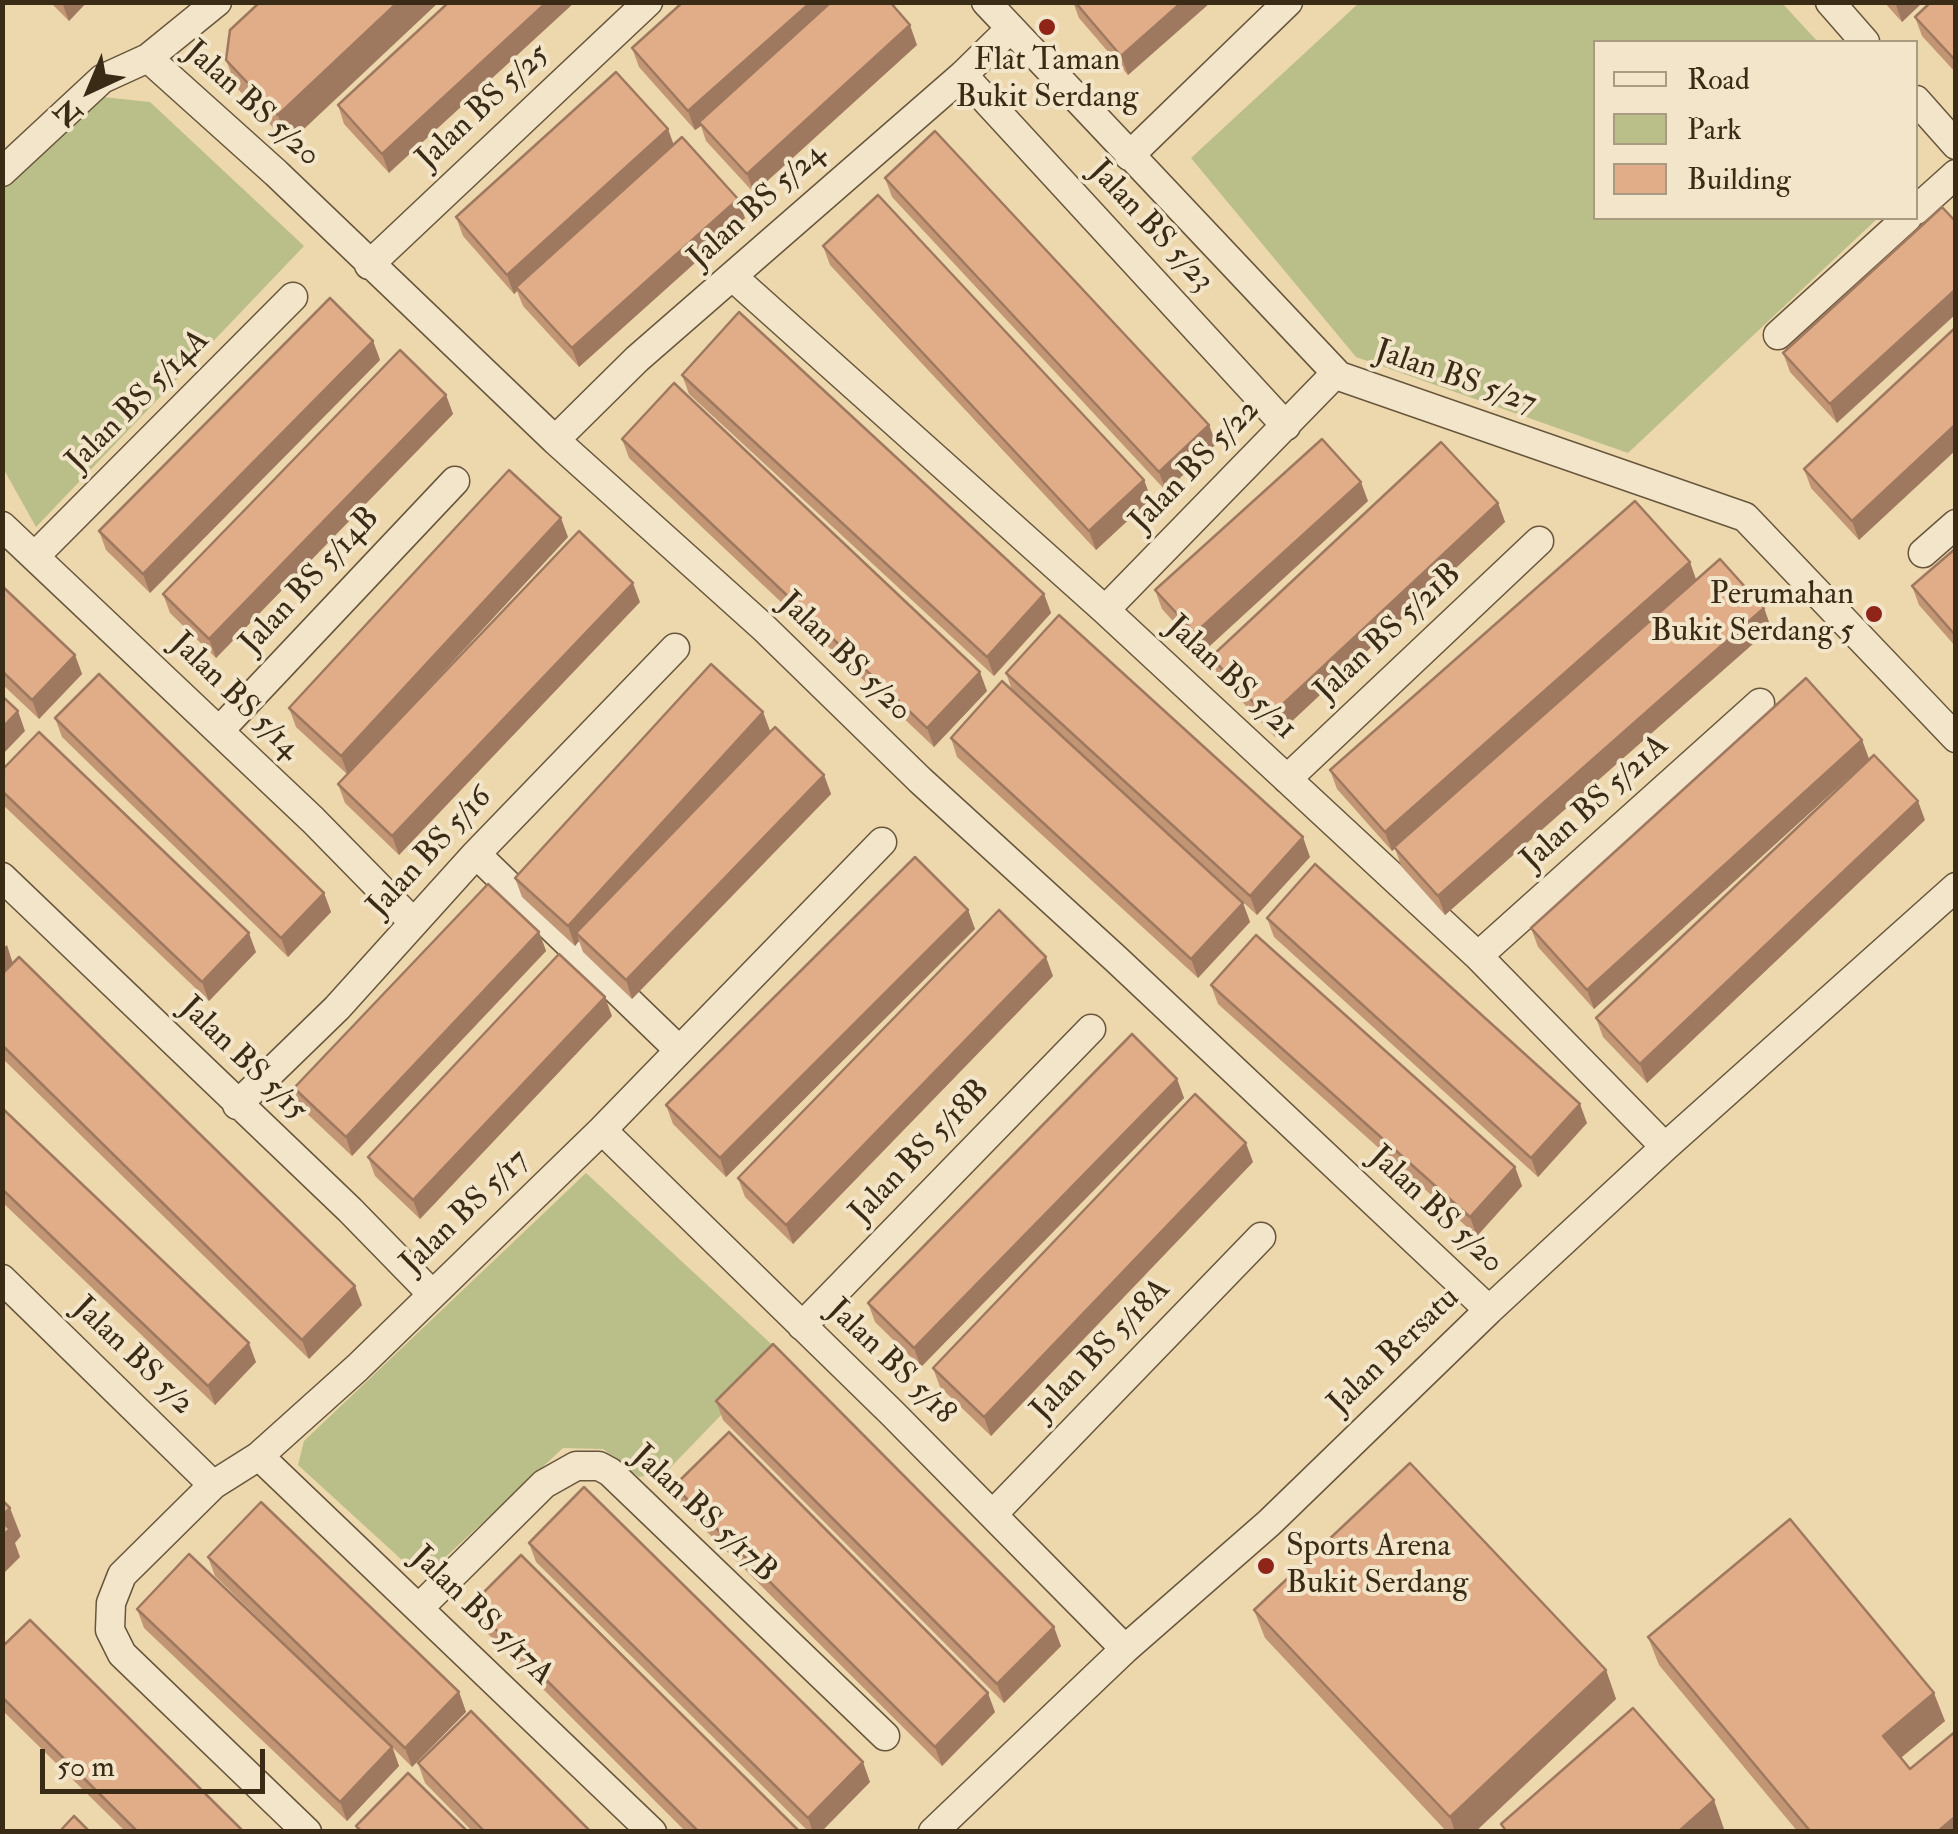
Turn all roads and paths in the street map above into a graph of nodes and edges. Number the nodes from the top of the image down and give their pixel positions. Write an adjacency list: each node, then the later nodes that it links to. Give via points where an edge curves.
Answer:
1 (216, 2): 8 (street)
2 (648, 2): 17 (street, Jalan BS 5/25)
3 (986, 2): 6 (street, Jalan BS 5/27)
4 (1288, 2): 12 (street)
5 (1830, 2): 7 (street)
6 (1010, 30): 9 (street, Jalan BS 5/24); 12 (street, Jalan BS 5/27)
7 (1863, 40)
8 (148, 58): 13 (street, via 102,80); 17 (street, Jalan BS 5/20)
9 (963, 75): 18 (street, Jalan BS 5/24); 22 (street, Jalan BS 5/23)
10 (1918, 102): 11 (street)
11 (1956, 145)
12 (1129, 156): 21 (street, Jalan BS 5/27)
13 (2, 172)
14 (1956, 174): 15 (street)
15 (1918, 208)
16 (1905, 220): 20 (street)
17 (369, 265): 23 (street, Jalan BS 5/20)
18 (733, 277): 23 (street, Jalan BS 5/24); 30 (street, Jalan BS 5/21)
19 (293, 297): 29 (street, Jalan BS 5/14A)
20 (1778, 335)
21 (1336, 373): 22 (street, Jalan BS 5/22); 34 (street, Jalan BS 5/27, via 1744,517)
22 (1286, 426): 30 (street, Jalan BS 5/22)
23 (555, 440): 50 (street, Jalan BS 5/20)
24 (455, 480): 33 (street, Jalan BS 5/14B)
25 (1956, 524): 28 (street)
26 (2, 526): 29 (street, Jalan BS 5/14)
27 (1539, 541): 35 (street, Jalan BS 5/21B)
28 (1924, 553)
29 (35, 556): 33 (street, Jalan BS 5/14)
30 (1105, 610): 35 (street, Jalan BS 5/21)
31 (675, 648): 37 (street, Jalan BS 5/16)
32 (1760, 704): 41 (street, Jalan BS 5/21A)
33 (218, 731): 40 (street, Jalan BS 5/14)
34 (1956, 738)
35 (1287, 779): 41 (street, Jalan BS 5/21)
36 (882, 842): 43 (street, Jalan BS 5/17)
37 (476, 854): 40 (street, Jalan BS 5/16); 43 (street)
38 (2, 877): 44 (street, Jalan BS 5/15)
39 (1956, 888): 46 (street, Jalan Bersatu)
40 (413, 922): 44 (street, Jalan BS 5/16)
41 (1478, 956): 46 (street, Jalan BS 5/21)
42 (1091, 1029): 51 (street, Jalan BS 5/18B)
43 (679, 1050): 45 (street, Jalan BS 5/17)
44 (237, 1105): 49 (street, Jalan BS 5/15)
45 (602, 1130): 49 (street, Jalan BS 5/17); 51 (street, Jalan BS 5/18)
46 (1665, 1147): 50 (street, Jalan Bersatu)
47 (1262, 1237): 54 (street, Jalan BS 5/18A)
48 (2, 1279): 53 (street, Jalan BS 5/2)
49 (432, 1294): 52 (street, Jalan BS 5/17)
50 (1489, 1310): 56 (street, Jalan Bersatu, via 1269,1522)
51 (802, 1326): 54 (street, Jalan BS 5/18)
52 (259, 1456): 53 (street, Jalan BS 5/17); 55 (street, Jalan BS 5/17A)
53 (213, 1485): 58 (street, Jalan BS 5/17, via 122,1575 110,1630 122,1654)
54 (994, 1514): 56 (street, Jalan BS 5/18)
55 (420, 1607): 57 (street, Jalan BS 5/17B, via 544,1484 576,1466 599,1466); 59 (street, Jalan BS 5/17A)
56 (1125, 1649): 60 (street, Jalan Bersatu)
57 (884, 1736)
58 (307, 1832)
59 (652, 1832)
60 (933, 1832)

